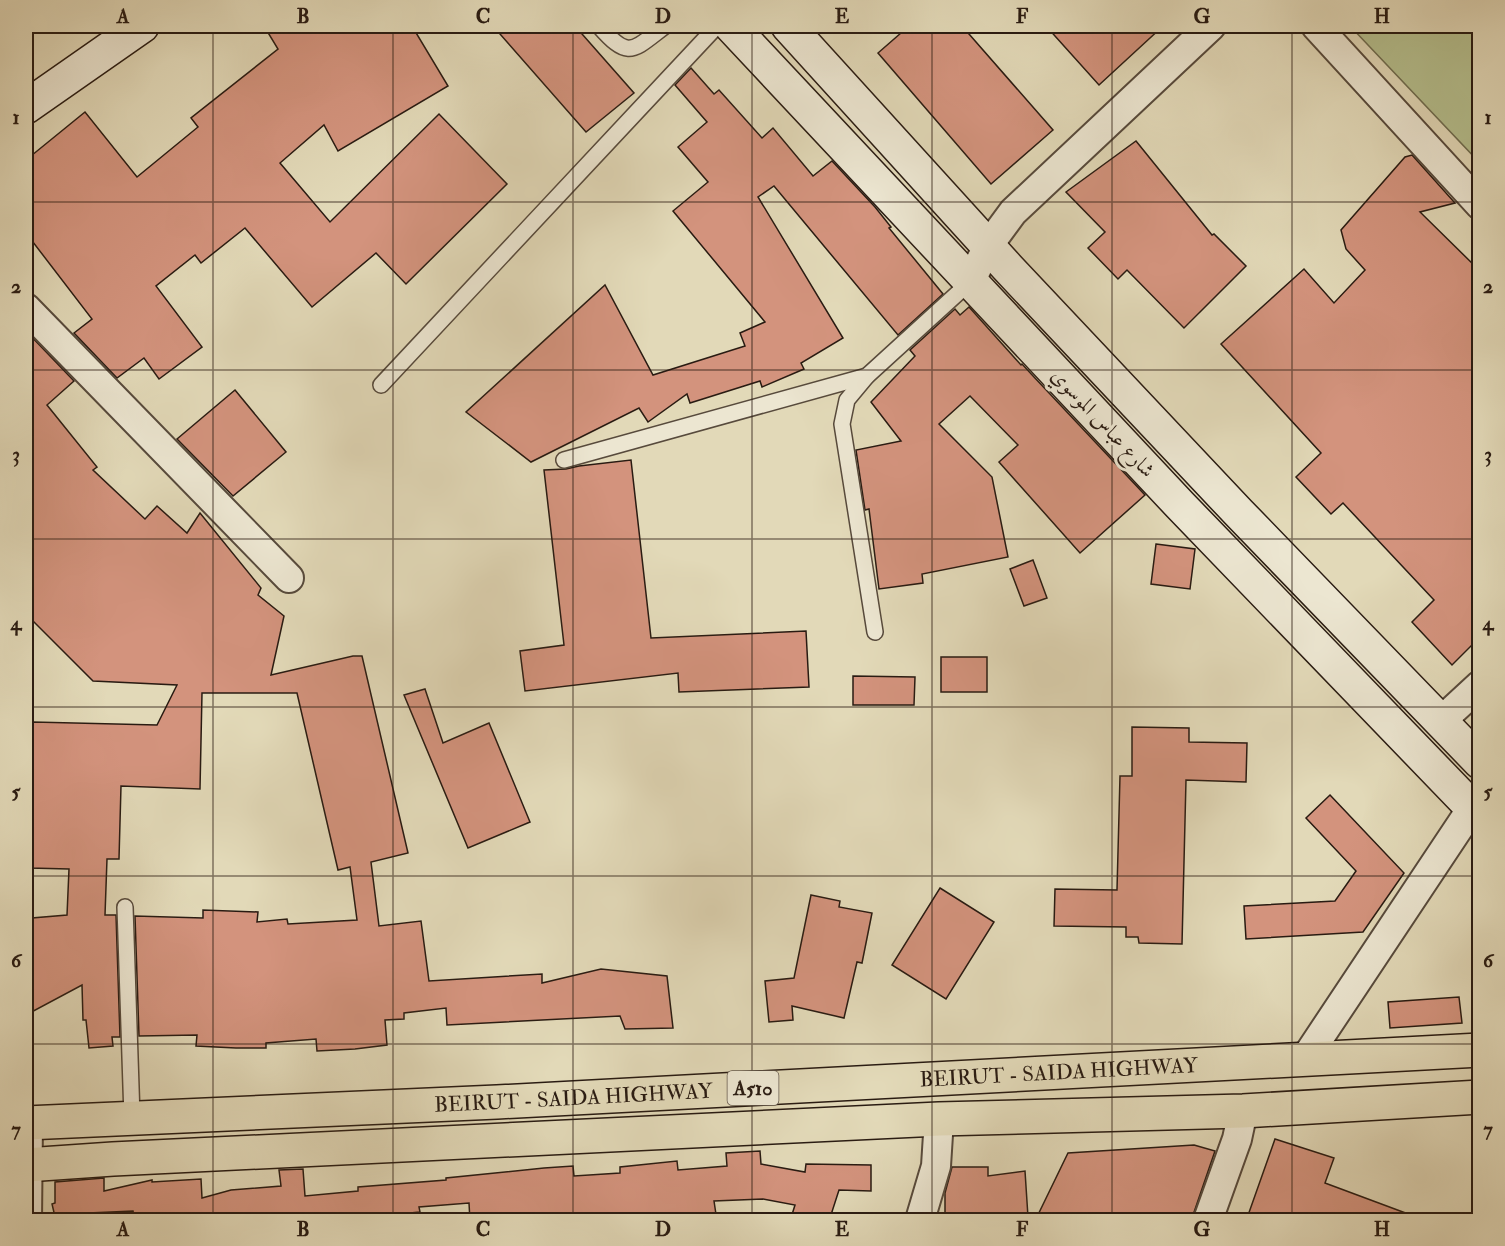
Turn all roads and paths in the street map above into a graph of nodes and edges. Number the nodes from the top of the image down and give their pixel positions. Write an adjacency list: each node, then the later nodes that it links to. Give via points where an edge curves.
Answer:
1 (138, 26): 9 (street)
2 (599, 26): 3 (lane, via 627,49 637,47)
3 (664, 26)
4 (717, 26): 15 (lane)
5 (731, 26): 12 (street, شارع عباس الموسوي)
6 (788, 26): 11 (street, شارع عباس الموسوي)
7 (1211, 26): 11 (street, via 1013,212)
8 (1316, 26): 10 (street)
9 (26, 107)
10 (1479, 205)
11 (988, 246): 12 (street); 20 (street, شارع عباس الموسوي)
12 (970, 282): 14 (lane); 22 (street, شارع عباس الموسوي)
13 (26, 308): 17 (street)
14 (867, 376): 16 (lane); 18 (lane, via 848,400 842,424)
15 (381, 385)
16 (564, 460)
17 (289, 578)
18 (875, 633)
19 (1479, 685): 20 (street)
20 (1441, 721): 21 (street, شارع عباس الموسوي)
21 (1479, 762)
22 (1476, 812): 25 (street)
23 (125, 907): 28 (lane)
24 (1479, 1050): 25 (highway, BEIRUT - SAIDA HIGHWAY / A510)
25 (1305, 1059): 28 (highway, BEIRUT - SAIDA HIGHWAY / A510, via 497,1102)
26 (1479, 1097): 27 (highway, BEIRUT - SAIDA HIGHWAY / A510)
27 (1243, 1111): 29 (highway, BEIRUT - SAIDA HIGHWAY / A510); 34 (street)
28 (132, 1117): 30 (highway, BEIRUT - SAIDA HIGHWAY / A510)
29 (939, 1119): 31 (highway, BEIRUT - SAIDA HIGHWAY / A510); 33 (street, via 936,1166)
30 (27, 1123): 31 (street)
31 (26, 1165): 32 (street)
32 (27, 1221)
33 (920, 1221)
34 (1208, 1221)

